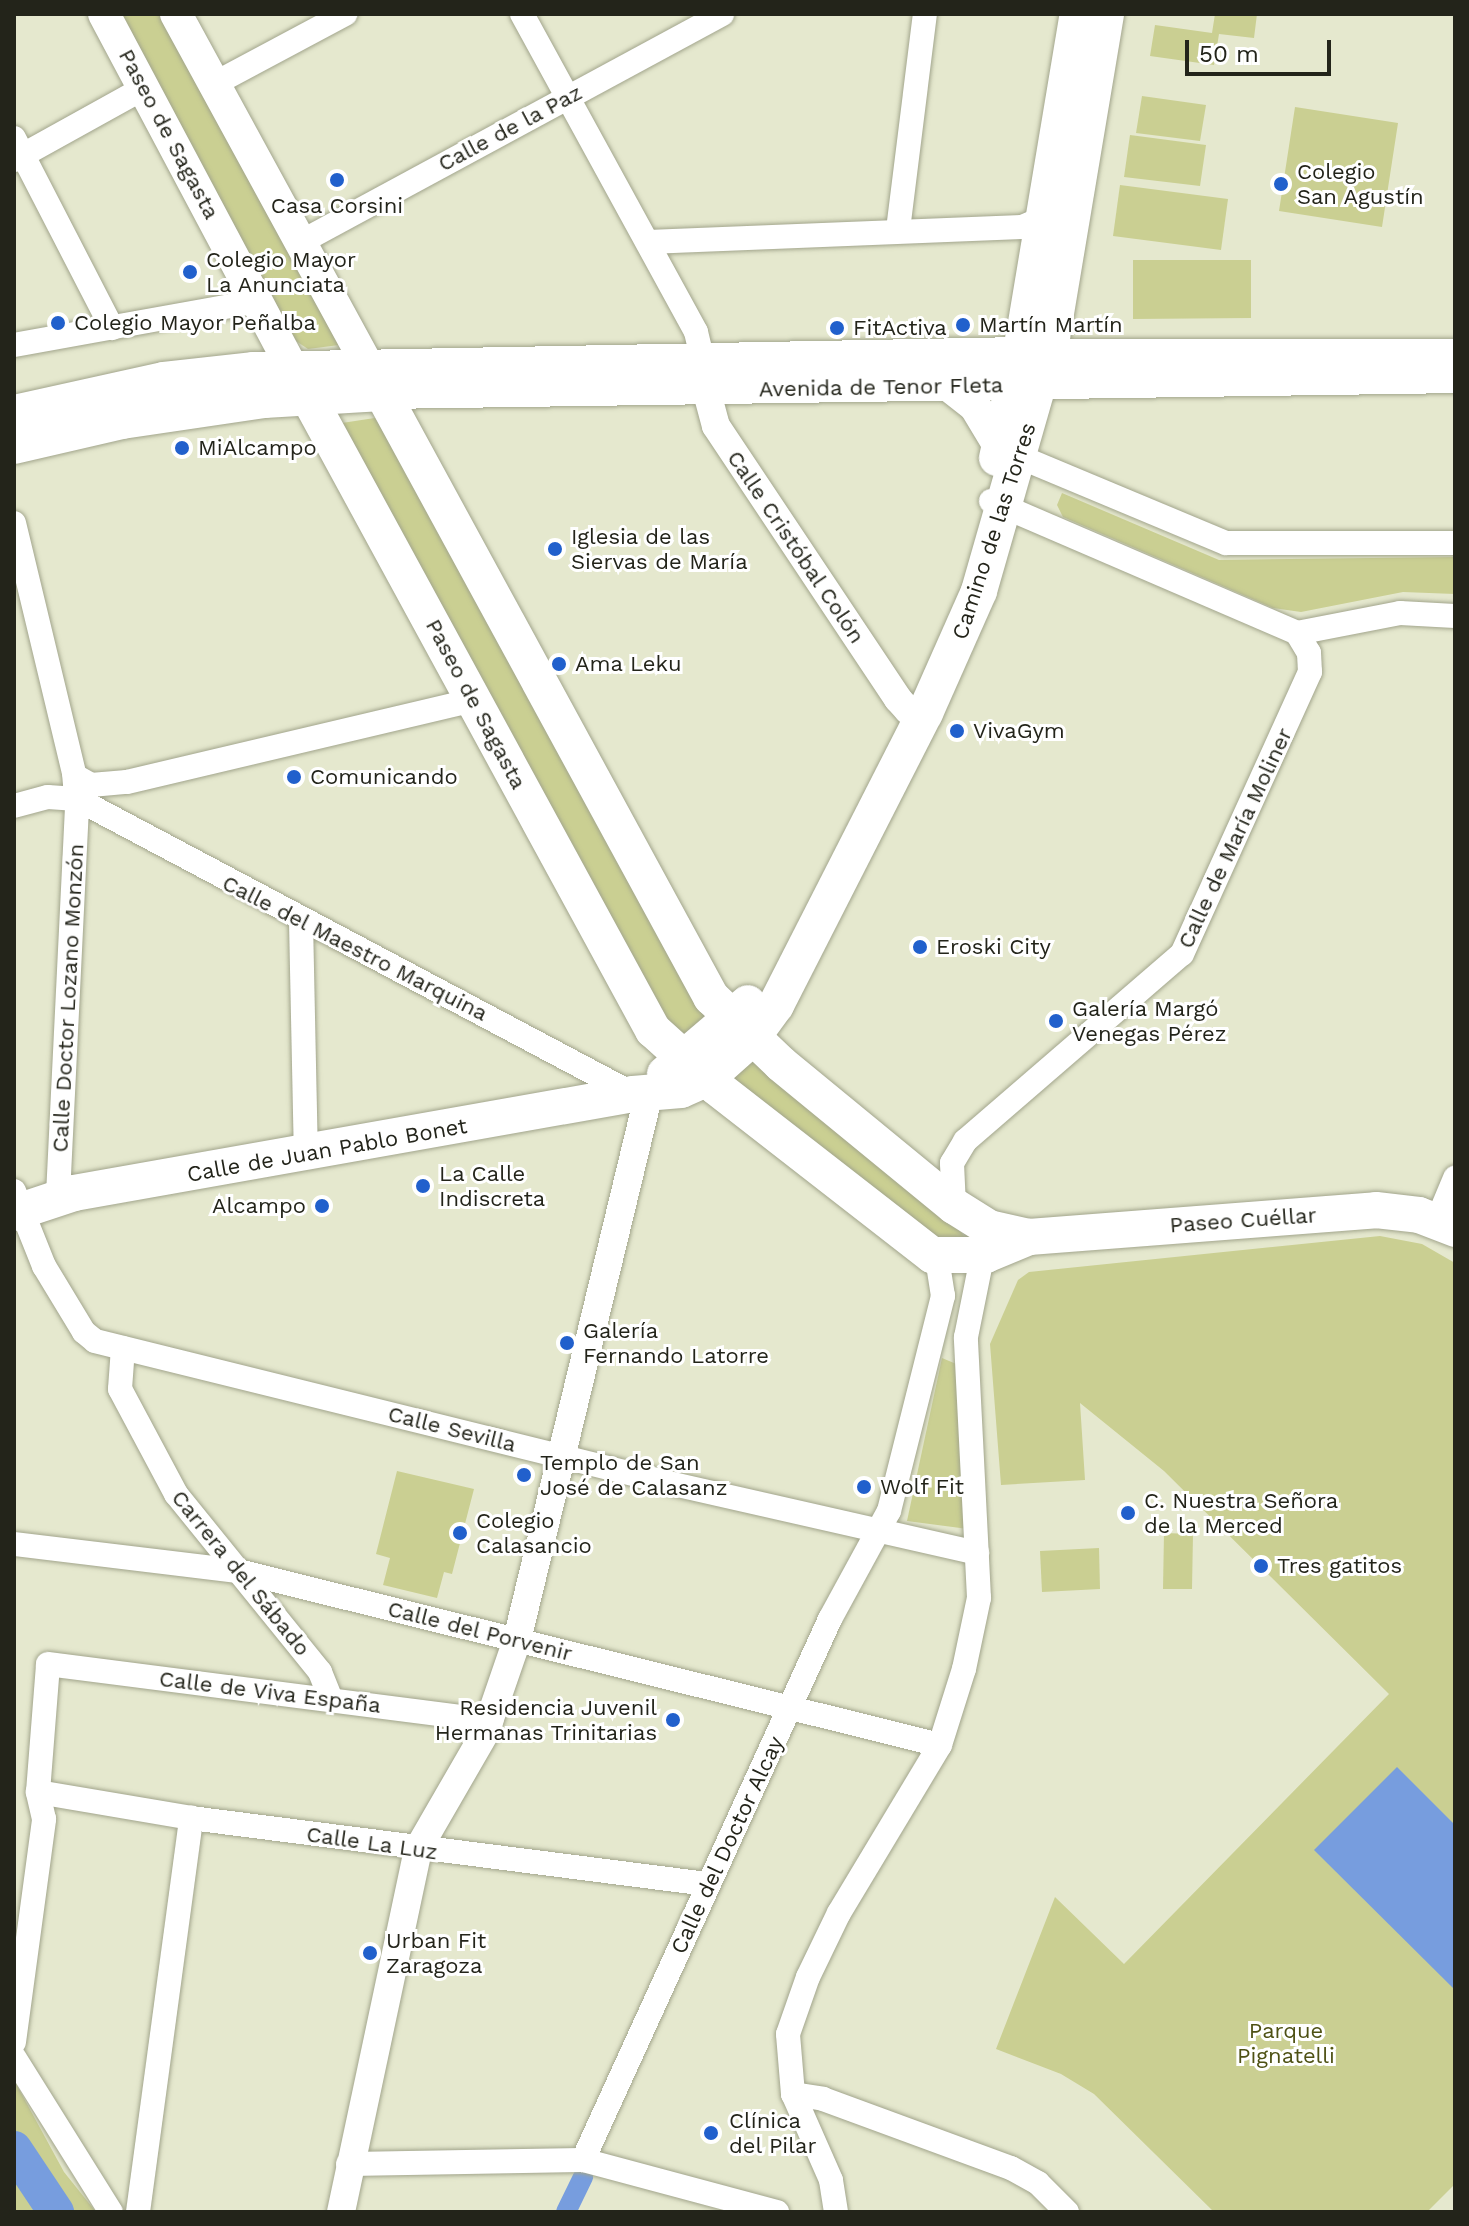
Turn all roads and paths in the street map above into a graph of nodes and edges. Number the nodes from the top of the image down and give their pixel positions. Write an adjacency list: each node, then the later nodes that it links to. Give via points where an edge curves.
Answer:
1 (104, 14): 10 (main road, Paseo de Sagasta)
2 (176, 14): 9 (main road)
3 (345, 14): 9 (street)
4 (522, 14): 11 (street)
5 (722, 14): 11 (street, Calle de la Paz)
6 (925, 14): 14 (street)
7 (1078, 14): 13 (main road, Camino de las Torres)
8 (1106, 14): 21 (main road, Camino de las Torres)
9 (214, 84): 16 (main road)
10 (144, 88): 12 (street); 17 (main road, Paseo de Sagasta)
11 (568, 97): 15 (street); 16 (street, Calle de la Paz)
12 (17, 151): 18 (street)
13 (1043, 218): 14 (street, via 1022,227); 21 (main road, Camino de las Torres)
14 (898, 230): 15 (street)
15 (648, 242): 22 (street)
16 (299, 243): 24 (main road)
17 (259, 301): 18 (street); 25 (main road, Paseo de Sagasta)
18 (112, 328): 19 (street)
19 (14, 345)
20 (1455, 355): 21 (main road, Avenida de Tenor Fleta)
21 (1029, 370): 22 (main road, Avenida de Tenor Fleta); 23 (main road, Avenida de Tenor Fleta); 26 (main road, Avenida de Tenor Fleta); 29 (main road, Camino de las Torres)
22 (706, 374): 24 (main road, Avenida de Tenor Fleta); 26 (main road, Avenida de Tenor Fleta); 36 (street, Calle Cristóbal Colón, via 716,426)
23 (1455, 377)
24 (375, 379): 25 (main road, Avenida de Tenor Fleta); 42 (main road, via 699,977)
25 (300, 382): 27 (main road, via 164,380); 28 (main road); 35 (main road, Paseo de Sagasta)
26 (948, 385): 29 (main road, via 975,406)
27 (14, 413)
28 (14, 446)
29 (1009, 452): 30 (main road, Camino de las Torres); 32 (street, via 1226,543)
30 (998, 503): 34 (street); 36 (main road, Camino de las Torres, via 969,618)
31 (14, 523): 38 (street, Calle Doctor Lozano Monzón)
32 (1455, 543)
33 (1455, 616): 34 (street, via 1400,613)
34 (1297, 633): 51 (street, Calle de María Moliner, via 1309,653 1310,672 1182,954 965,1141 952,1163)
35 (473, 700): 37 (street); 43 (main road, Paseo de Sagasta)
36 (916, 711): 42 (main road, Camino de las Torres, via 776,1005)
37 (127, 782): 38 (street); 40 (street, via 111,797)
38 (76, 788): 39 (street); 40 (street, Calle del Maestro Marquina); 48 (street, Calle Doctor Lozano Monzón)
39 (14, 806)
40 (107, 819): 41 (street, Calle del Maestro Marquina)
41 (301, 921): 45 (street, Calle del Maestro Marquina); 46 (street)
42 (742, 1029): 44 (main road, Camino de las Torres); 51 (main road)
43 (653, 1030): 44 (main road, Paseo de Sagasta); 45 (street)
44 (695, 1070): 45 (main road, Calle de Juan Pablo Bonet, via 681,1090); 52 (main road, Paseo de Sagasta)
45 (645, 1090): 46 (main road, Calle de Juan Pablo Bonet); 56 (street)
46 (306, 1154): 48 (main road, Calle de Juan Pablo Bonet)
47 (1455, 1178): 50 (street)
48 (58, 1197): 49 (main road, Calle de Juan Pablo Bonet)
49 (16, 1204): 53 (street, via 44,1266 84,1332)
50 (1446, 1225): 51 (main road, Paseo Cuéllar, via 1376,1210 1029,1237)
51 (972, 1228): 52 (main road); 55 (street, Calle de María Moliner)
52 (937, 1258): 54 (street, Calle del Doctor Alcay, via 944,1288)
53 (123, 1348): 56 (street, Calle Sevilla); 60 (street, Carrera del Sábado, via 120,1389 139,1426 180,1502)
54 (927, 1358): 55 (street, via 943,1354); 57 (street, Calle del Doctor Alcay, via 889,1511)
55 (965, 1362): 59 (street, Calle de María Moliner)
56 (560, 1456): 57 (street, Calle Sevilla); 61 (street)
57 (874, 1532): 59 (street, Calle Sevilla); 63 (street, Calle del Doctor Alcay)
58 (15, 1544): 60 (street, Calle del Porvenir)
59 (977, 1553): 65 (street, Calle de María Moliner, via 976,1617)
60 (238, 1571): 61 (street, Calle del Porvenir); 62 (street, Carrera del Sábado, via 323,1675)
61 (517, 1640): 63 (street, Calle del Porvenir); 64 (street)
62 (331, 1699): 64 (street, Calle de Viva España); 66 (street, Calle de Viva España, via 48,1664)
63 (791, 1708): 65 (street, Calle del Porvenir); 69 (street, Calle del Doctor Alcay)
64 (491, 1721): 68 (street)
65 (940, 1745): 72 (street, Calle de María Moliner, via 839,1913 808,1977 788,2034)
66 (38, 1792): 67 (street, Calle La Luz); 70 (street, via 44,1819)
67 (191, 1818): 68 (street, Calle La Luz); 75 (street)
68 (418, 1849): 69 (street, Calle La Luz); 74 (street)
69 (707, 1884): 73 (street, Calle del Doctor Alcay)
70 (14, 2042)
71 (14, 2057): 76 (street)
72 (793, 2094): 81 (street, Calle de María Moliner, via 831,2180); 82 (street, via 823,2099 1011,2168 1038,2183)
73 (583, 2160): 74 (street); 80 (street)
74 (348, 2164): 79 (street)
75 (143, 2174): 76 (street, via 133,2191 118,2196); 78 (street)
76 (95, 2184): 77 (street)
77 (111, 2212)
78 (138, 2212)
79 (341, 2212)
80 (777, 2212)
81 (836, 2212)
82 (1067, 2212)

